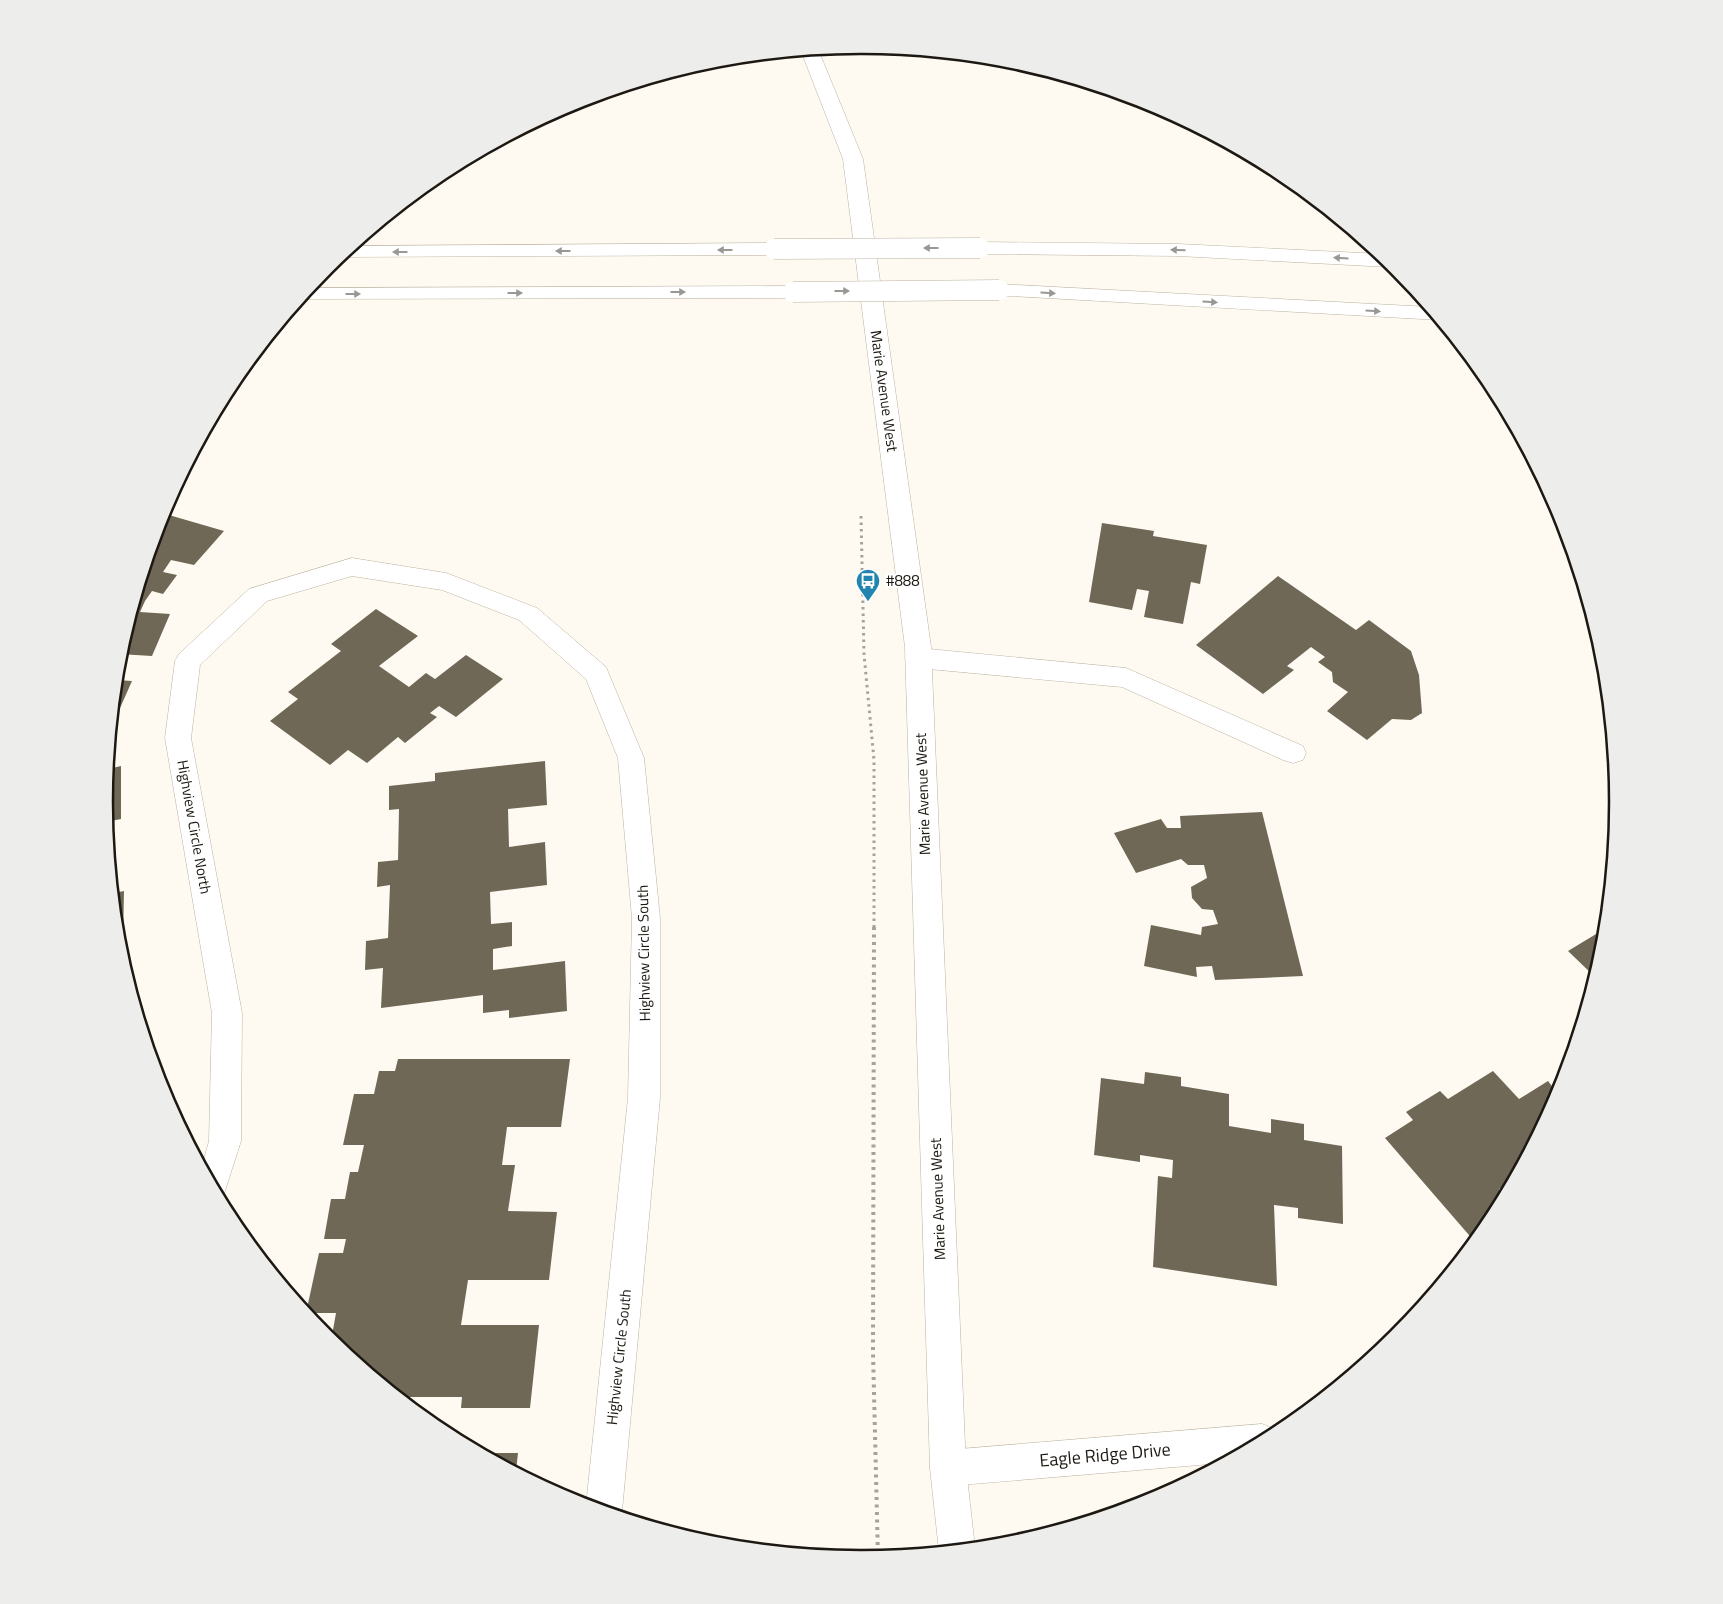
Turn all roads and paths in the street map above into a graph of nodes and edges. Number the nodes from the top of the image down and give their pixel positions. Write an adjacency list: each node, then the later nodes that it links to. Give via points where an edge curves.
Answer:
1 (812, 55): 8 (main road, Marie Avenue West, via 852,159)
2 (354, 252): 3 (main road, one-way to 2, bridge, via 1178,250 980,248)
3 (1377, 259)
4 (313, 294): 5 (main road, one-way to 5, bridge, via 999,290)
5 (1428, 314)
6 (860, 507): 15 (path, via 864,654 874,760 873,1352)
7 (352, 567): 10 (main road, Highview Circle North, via 258,595 188,661 178,738 227,1013 225,1141); 13 (main road, Highview Circle South, via 446,582 528,614 597,674 631,758 646,918 644,1098)
8 (918, 658): 9 (main road, via 1126,678); 12 (main road, Marie Avenue West)
9 (1292, 753)
10 (214, 1178)
11 (1247, 1443): 12 (main road, Eagle Ridge Drive)
12 (948, 1468): 14 (main road, Marie Avenue West)
13 (605, 1505)
14 (956, 1544)
15 (878, 1550)

